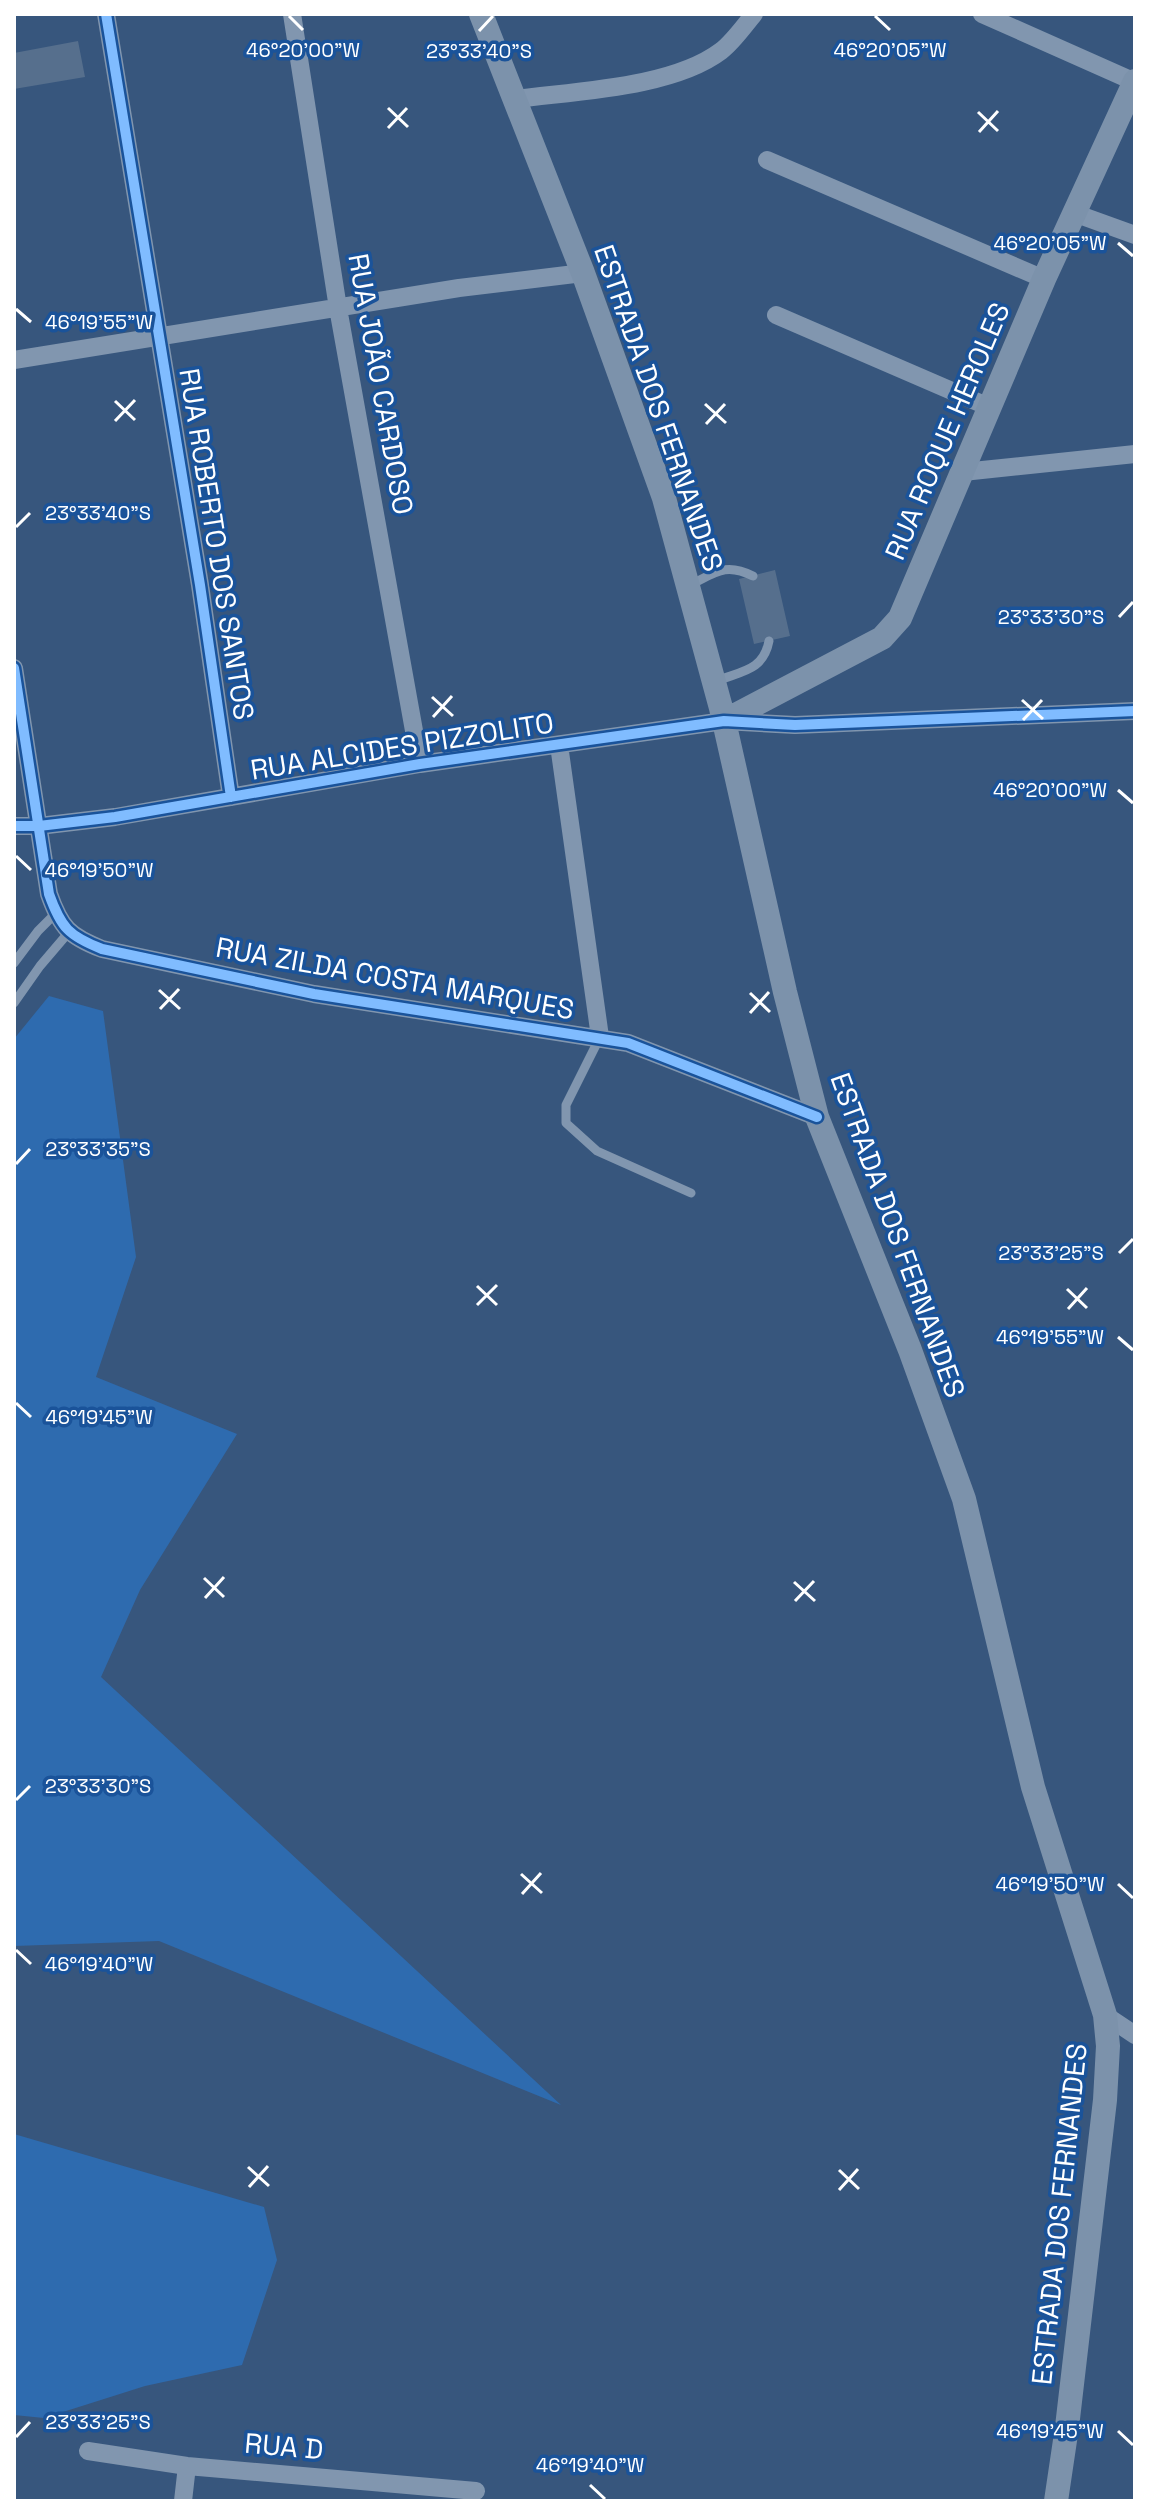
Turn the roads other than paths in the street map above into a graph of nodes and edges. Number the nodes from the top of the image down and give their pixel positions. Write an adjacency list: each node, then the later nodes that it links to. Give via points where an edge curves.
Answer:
1 (106, 14): 15 (street, RUA ROBERTO DOS SANTOS)
2 (292, 14): 13 (street, RUA JOÃO CARDOSO)
3 (481, 14): 7 (main road, ESTRADA DOS FERNANDES)
4 (754, 14): 7 (street, via 723,50 697,66 634,84)
5 (982, 14): 6 (street)
6 (1135, 81): 9 (main road, RUA ROQUE HEROLES)
7 (516, 99): 11 (main road, ESTRADA DOS FERNANDES)
8 (767, 160): 12 (street)
9 (1074, 213): 10 (street); 12 (main road, RUA ROQUE HEROLES)
10 (1135, 235)
11 (583, 273): 13 (street); 21 (main road, ESTRADA DOS FERNANDES, via 664,498)
12 (1044, 279): 17 (main road, RUA ROQUE HEROLES)
13 (338, 308): 15 (street); 28 (street, RUA JOÃO CARDOSO)
14 (776, 315): 17 (street)
15 (160, 336): 16 (street); 29 (street, RUA ROBERTO DOS SANTOS)
16 (14, 360)
17 (989, 407): 19 (main road, RUA ROQUE HEROLES)
18 (1135, 454): 19 (street)
19 (963, 472): 26 (main road, RUA ROQUE HEROLES, via 893,627)
20 (753, 576): 21 (lane, via 726,568)
21 (689, 586): 24 (main road, ESTRADA DOS FERNANDES)
22 (769, 641): 24 (lane, via 761,663)
23 (14, 668): 31 (street, RUA ZILDA COSTA MARQUES)
24 (714, 682): 26 (main road, ESTRADA DOS FERNANDES)
25 (1135, 711): 26 (street, RUA ALCIDES PIZZOLITO, via 795,725)
26 (724, 721): 27 (street, RUA ALCIDES PIZZOLITO); 37 (main road, ESTRADA DOS FERNANDES)
27 (559, 745): 28 (street, RUA ALCIDES PIZZOLITO); 36 (street)
28 (420, 764): 29 (street, RUA ALCIDES PIZZOLITO)
29 (231, 797): 31 (street, RUA ALCIDES PIZZOLITO)
30 (14, 826): 31 (street, RUA ALCIDES PIZZOLITO)
31 (39, 826): 32 (street, RUA ZILDA COSTA MARQUES)
32 (56, 913): 33 (street, RUA ZILDA COSTA MARQUES); 34 (lane)
33 (69, 932): 35 (lane); 36 (street, RUA ZILDA COSTA MARQUES, via 102,949 314,994)
34 (14, 963)
35 (14, 1003)
36 (600, 1037): 37 (street, RUA ZILDA COSTA MARQUES, via 628,1043); 38 (lane, via 566,1105 566,1123 597,1151)
37 (817, 1117): 39 (main road, ESTRADA DOS FERNANDES, via 964,1499 1033,1787)
38 (691, 1193)
39 (1105, 2015): 40 (street); 45 (main road, ESTRADA DOS FERNANDES, via 1105,2100)
40 (1135, 2035)
41 (88, 2451): 42 (street, RUA D)
42 (187, 2466): 43 (street, RUA D); 44 (street)
43 (476, 2491)
44 (183, 2501)
45 (1056, 2501)

